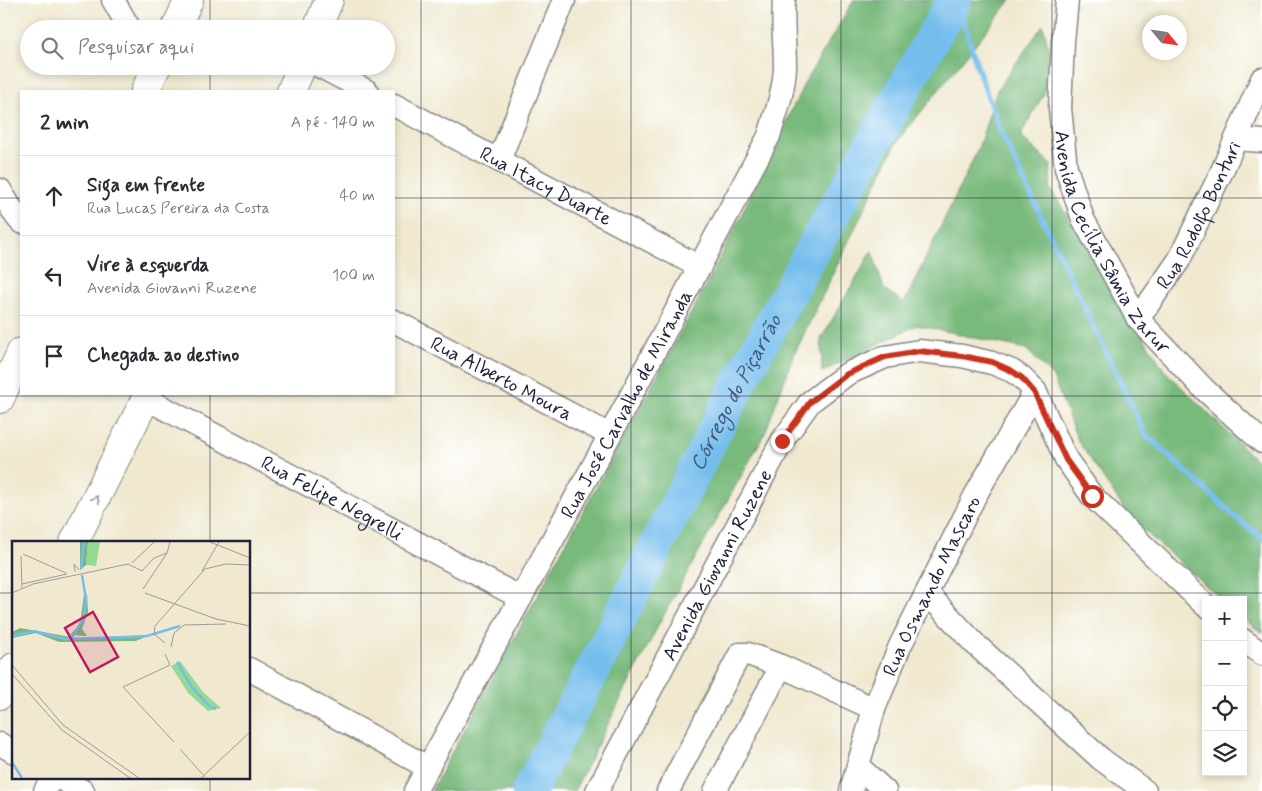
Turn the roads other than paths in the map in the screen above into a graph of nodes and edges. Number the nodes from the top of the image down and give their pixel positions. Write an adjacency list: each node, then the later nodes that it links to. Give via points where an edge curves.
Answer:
1 (113, 0): 7 (street)
2 (189, 0): 8 (street)
3 (329, 0): 9 (street)
4 (564, 0): 18 (street)
5 (784, 0): 21 (street, Rua José Carvalho de Miranda, via 782,98 769,136)
6 (1067, 0): 22 (street, Avenida Cecília Sâmia Zarur, via 1060,108 1066,168 1083,219)
7 (125, 20)
8 (179, 20)
9 (321, 20)
10 (298, 75): 13 (street)
11 (336, 75): 14 (street)
12 (1262, 79): 16 (street, Rua Rodolfo Bonturi)
13 (291, 90)
14 (365, 90)
15 (395, 107): 18 (street, Rua Itacy Duarte)
16 (1236, 139): 17 (street); 22 (street, Rua Rodolfo Bonturi, via 1179,260)
17 (1262, 141)
18 (499, 160): 21 (street, Rua Itacy Duarte)
19 (0, 190): 20 (street)
20 (20, 221)
21 (700, 267): 28 (street, Rua José Carvalho de Miranda)
22 (1138, 319): 29 (street, Avenida Cecília Sâmia Zarur, via 1204,390)
23 (395, 322): 28 (street, Rua Alberto Moura)
24 (13, 358): 27 (street)
25 (1034, 392): 31 (street, Rua Osmando Mascaro, via 975,496); 33 (street, Avenida Giovanni Ruzene, via 1066,460 1092,496); 50 (street, Avenida Giovanni Ruzene, via 1022,378 992,362 919,351 885,357 847,374 810,402 782,441)
26 (146, 396): 30 (street, one-way to 26); 32 (street, Rua Felipe Negrelli)
27 (0, 399)
28 (610, 435): 32 (street, Rua José Carvalho de Miranda)
29 (1262, 442)
30 (74, 541)
31 (927, 593): 40 (street, Rua Osmando Mascaro, via 900,646); 55 (street, via 974,643 1101,759)
32 (521, 598): 44 (street, Rua José Carvalho de Miranda)
33 (1202, 602)
34 (1244, 641): 35 (street)
35 (1262, 654)
36 (781, 666): 40 (street); 51 (street, via 740,654); 52 (street)
37 (250, 670): 44 (street)
38 (12, 671): 39 (street)
39 (0, 695)
40 (874, 709): 43 (street, Rua Osmando Mascaro)
41 (0, 744): 42 (street)
42 (12, 751)
43 (858, 766): 53 (street, Rua Osmando Mascaro); 54 (street)
44 (427, 767): 49 (street, Rua José Carvalho de Miranda)
45 (52, 778): 47 (street)
46 (60, 778): 48 (street)
47 (45, 791)
48 (83, 791)
49 (415, 791)
50 (596, 791)
51 (668, 791)
52 (715, 791)
53 (851, 791)
54 (885, 791)
55 (1145, 791)

